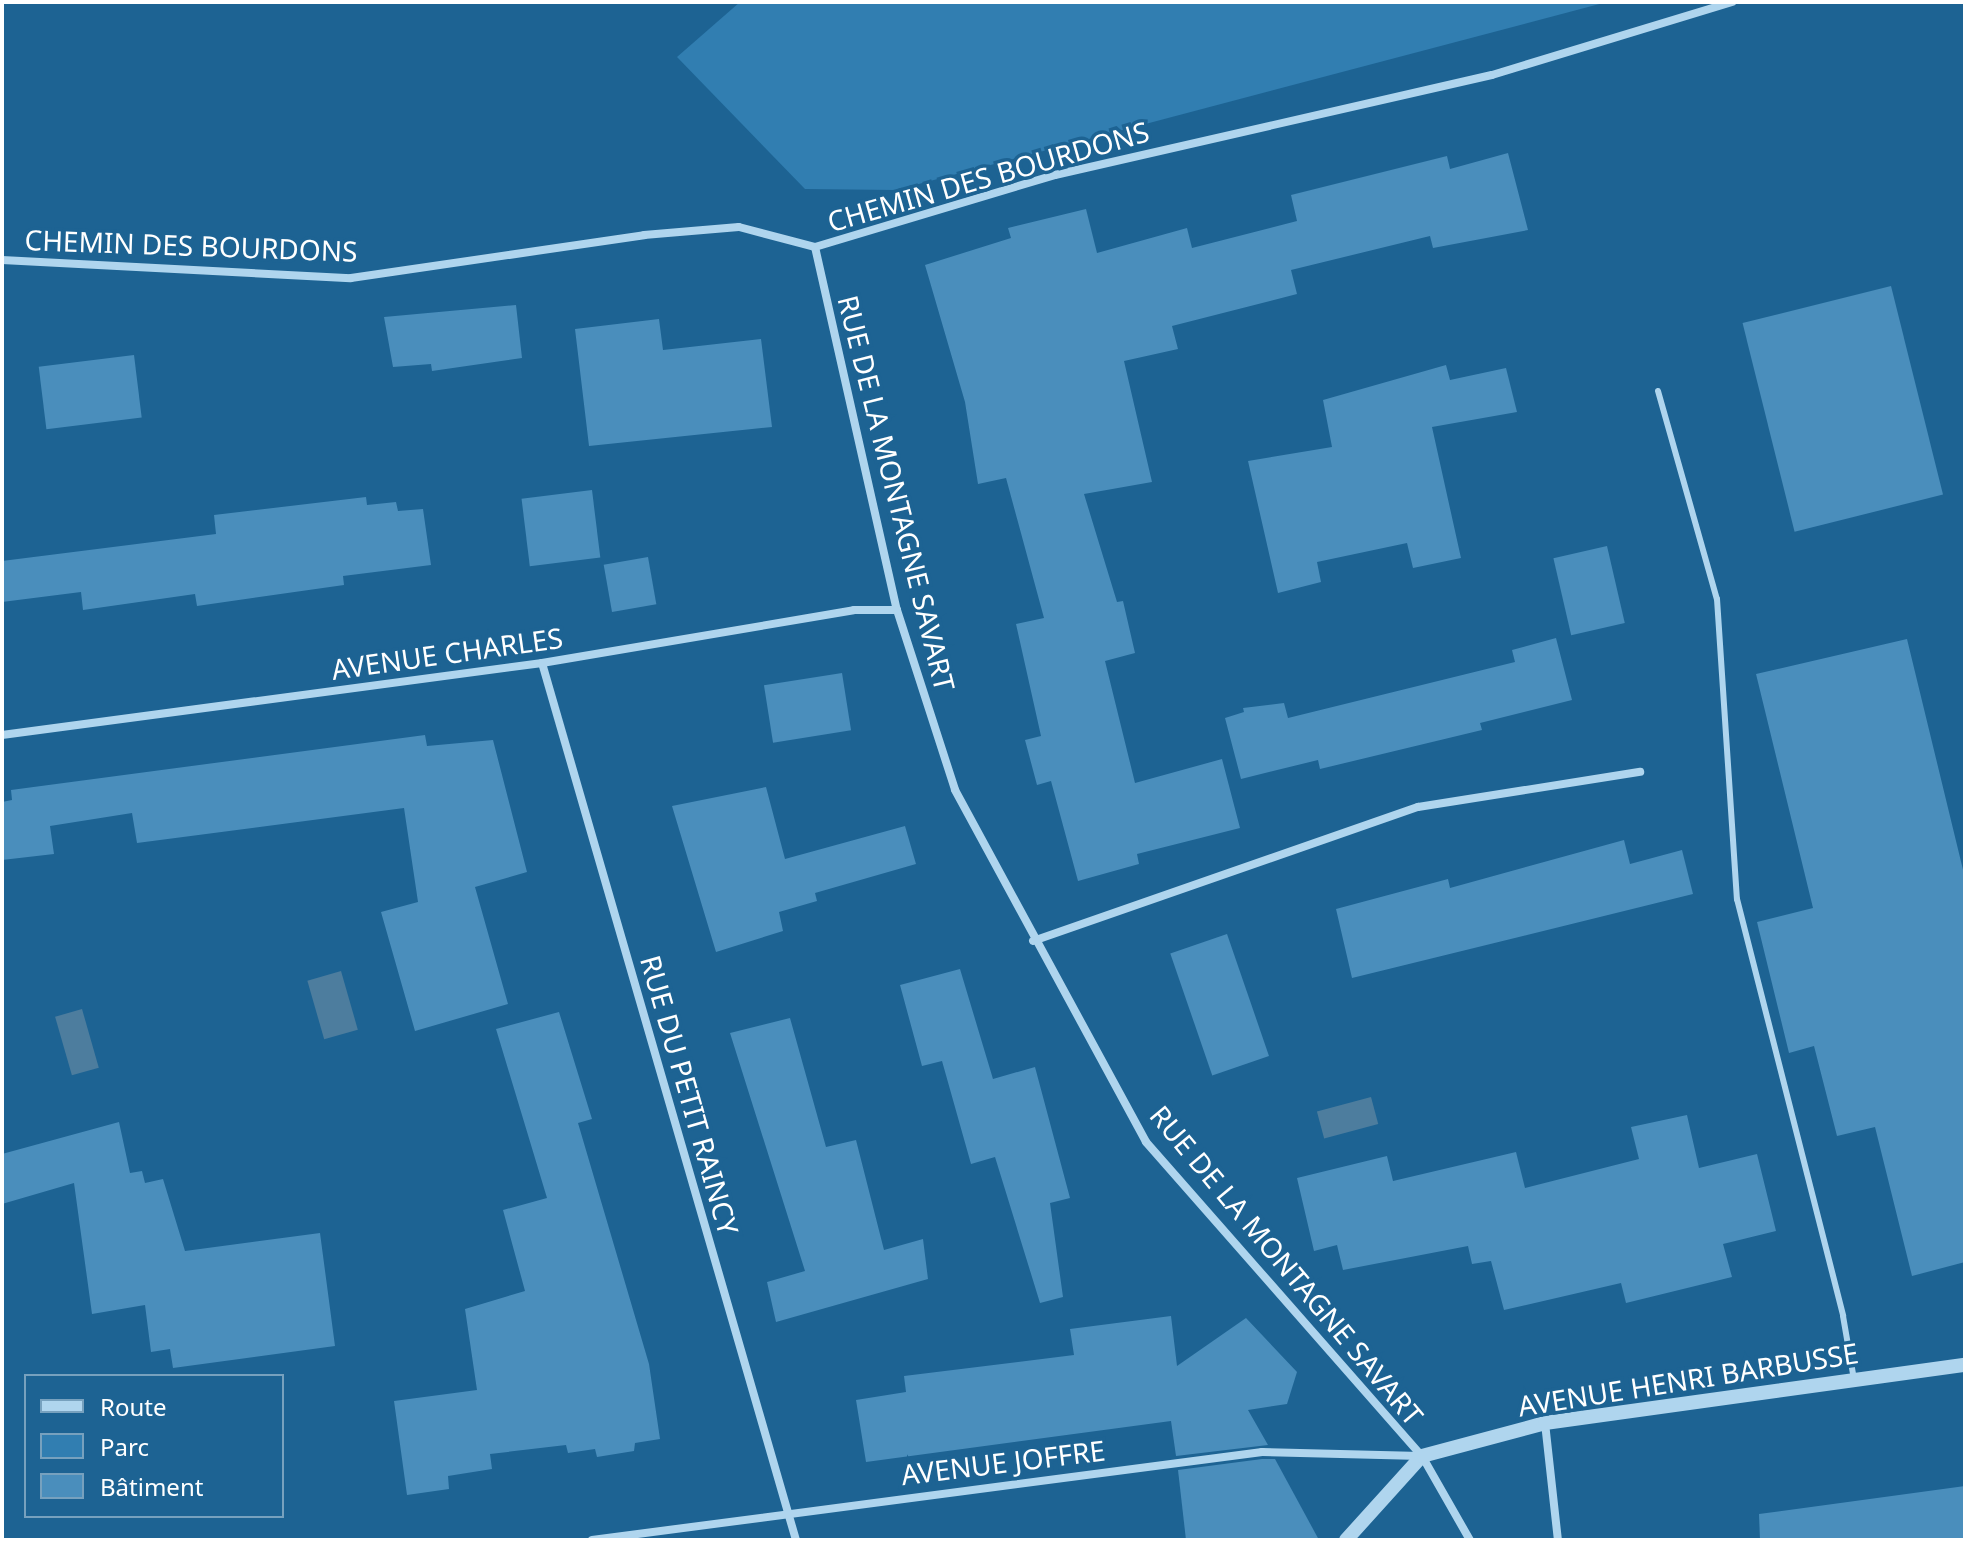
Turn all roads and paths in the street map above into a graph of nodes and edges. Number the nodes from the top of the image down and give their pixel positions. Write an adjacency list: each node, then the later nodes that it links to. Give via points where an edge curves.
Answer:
1 (1732, 2): 2 (street, CHEMIN DES BOURDONS, via 1492,75 1055,175)
2 (815, 247): 3 (street, CHEMIN DES BOURDONS, via 739,227 644,235 351,278); 5 (street, RUE DE LA MONTAGNE SAVART)
3 (2, 260)
4 (1658, 391): 11 (lane, via 1717,599 1737,899 1843,1316)
5 (897, 610): 6 (street, AVENUE CHARLES, via 854,610); 9 (street, RUE DE LA MONTAGNE SAVART, via 955,790)
6 (542, 663): 7 (street, AVENUE CHARLES); 14 (street, RUE DU PETIT RAINCY)
7 (2, 735)
8 (1640, 772): 9 (street, via 1418,807)
9 (1033, 941): 13 (street, RUE DE LA MONTAGNE SAVART, via 1146,1142)
10 (1965, 1365): 11 (street, AVENUE HENRI BARBUSSE)
11 (1854, 1380): 12 (street, AVENUE HENRI BARBUSSE)
12 (1545, 1423): 13 (street, AVENUE HENRI BARBUSSE); 19 (street)
13 (1422, 1456): 14 (street, AVENUE JOFFRE, via 1262,1452); 17 (street); 18 (street, RUE DE LA MONTAGNE SAVART)
14 (789, 1513): 15 (street, AVENUE JOFFRE); 16 (street, RUE DU PETIT RAINCY)
15 (592, 1540)
16 (796, 1540)
17 (1346, 1540)
18 (1470, 1540)
19 (1558, 1540)

